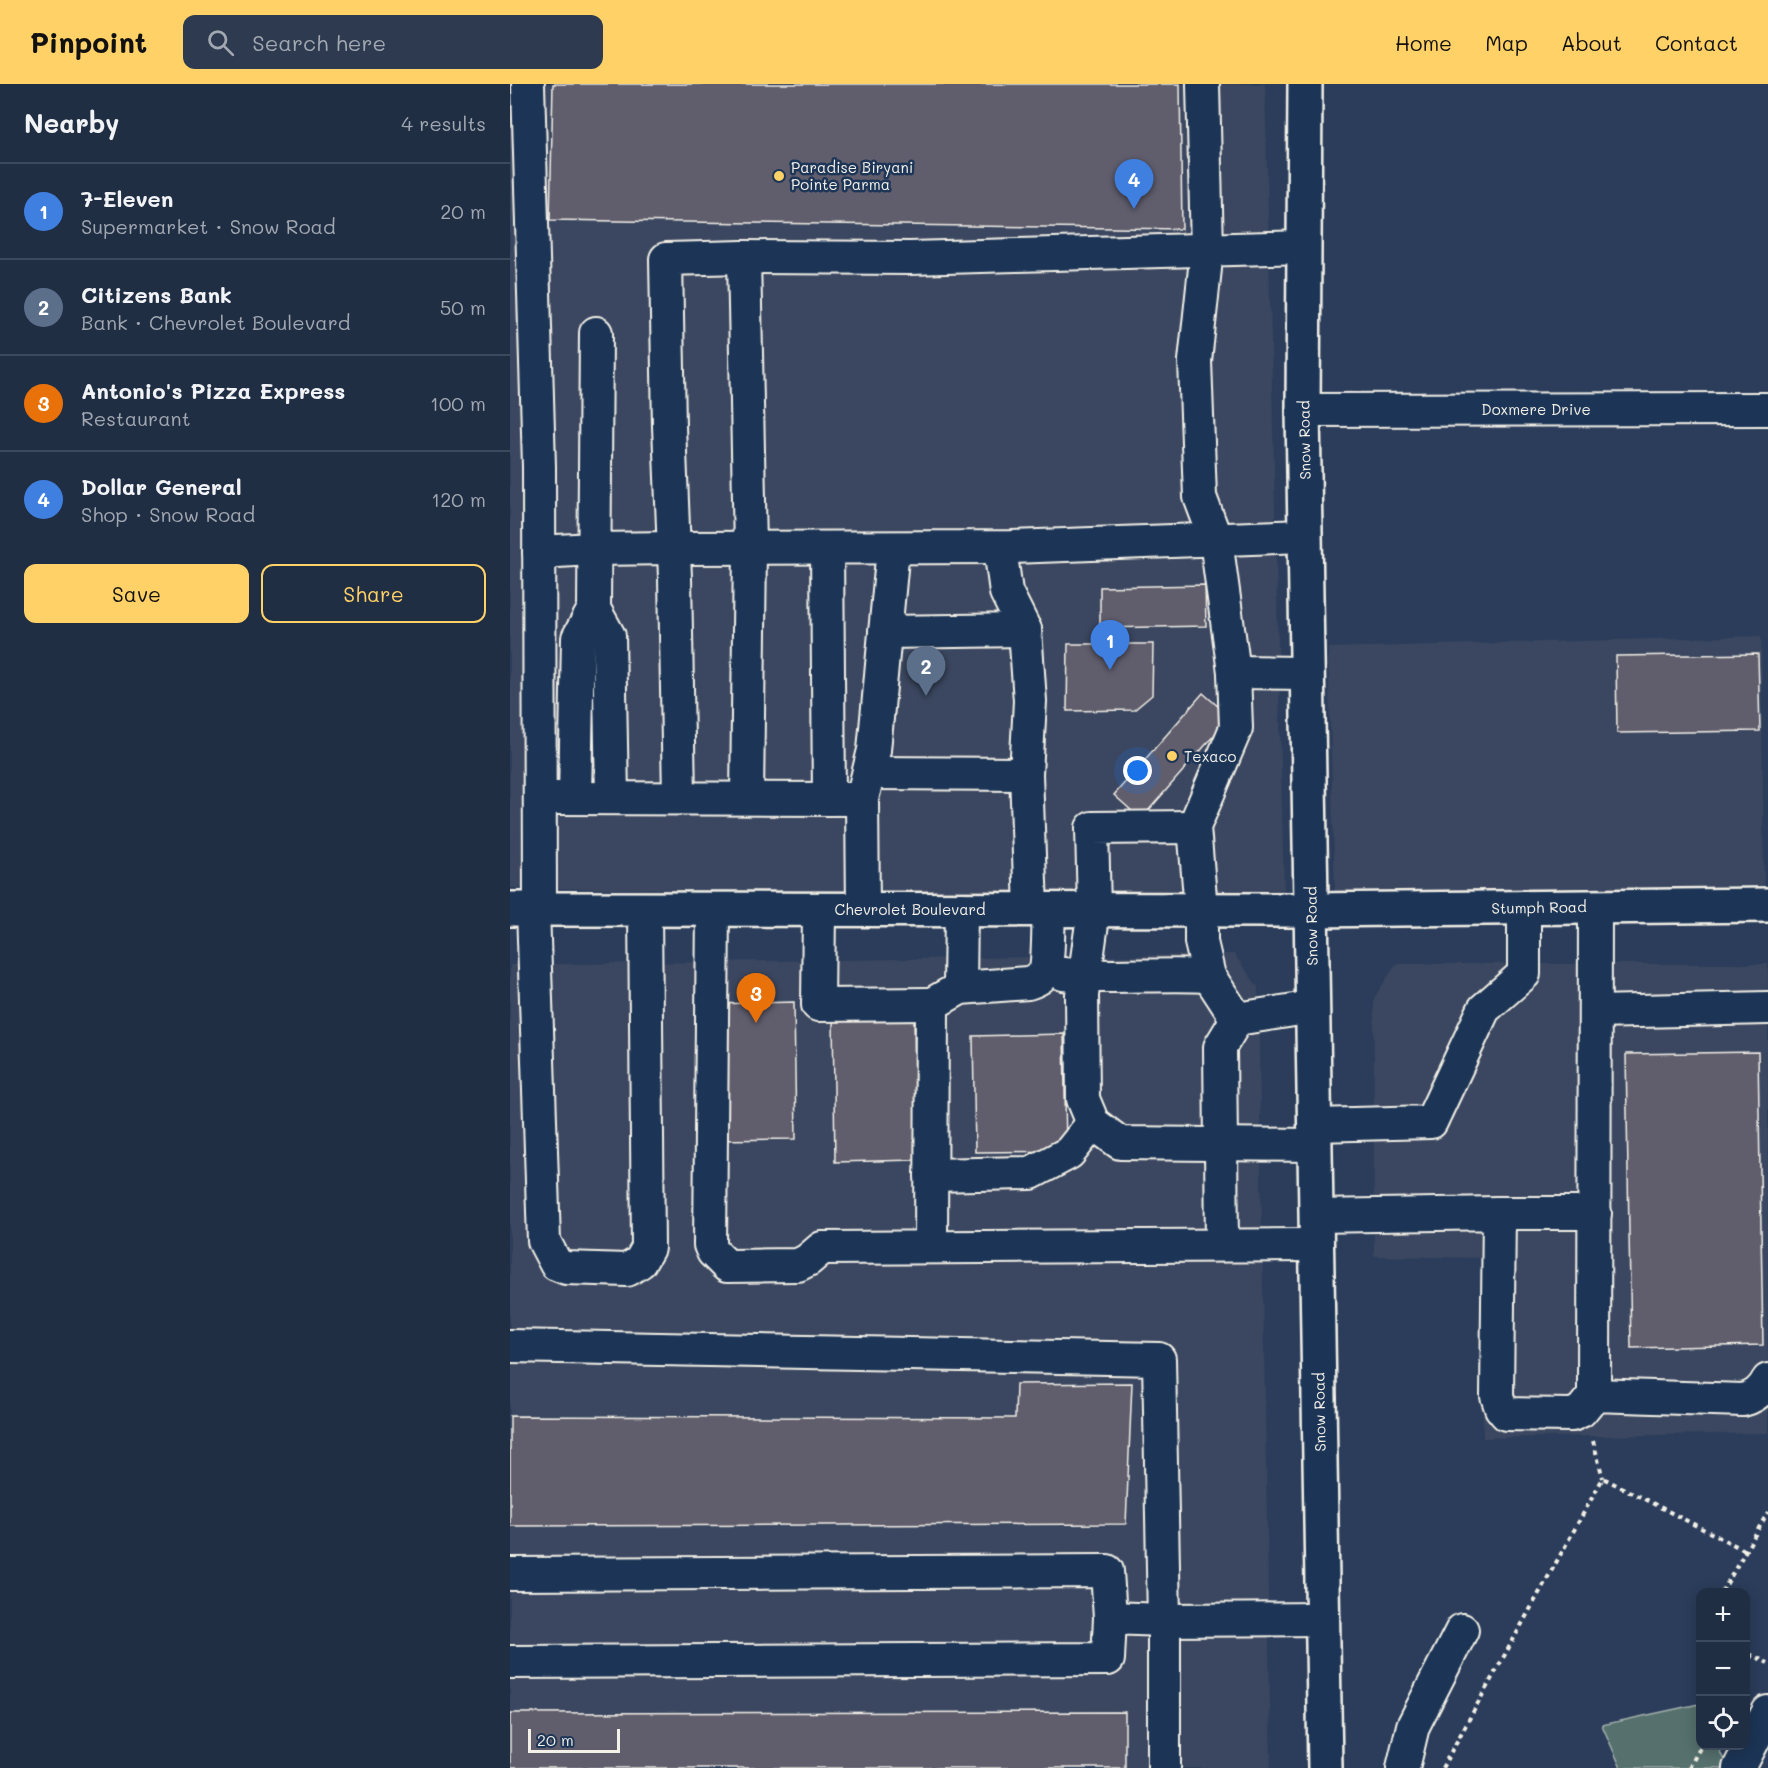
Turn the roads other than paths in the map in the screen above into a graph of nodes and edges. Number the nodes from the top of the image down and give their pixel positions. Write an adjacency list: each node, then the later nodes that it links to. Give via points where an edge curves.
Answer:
1 (528, 84): 18 (street)
2 (1203, 84): 5 (street)
3 (1305, 84): 4 (main road, Snow Road)
4 (1304, 247): 5 (street); 9 (main road, Snow Road)
5 (1207, 250): 6 (street, via 910,258); 11 (street, via 1196,372 1200,497)
6 (744, 256): 12 (street, via 666,259); 13 (street)
7 (596, 333): 17 (street)
8 (1768, 409): 9 (street, Doxmere Drive)
9 (1303, 410): 10 (main road, Snow Road)
10 (1305, 536): 11 (street); 23 (main road, Snow Road)
11 (1216, 540): 16 (street); 22 (street)
12 (674, 548): 13 (street); 17 (street); 27 (street)
13 (750, 548): 14 (street); 30 (street)
14 (827, 548): 15 (street); 31 (street)
15 (893, 548): 16 (street); 21 (street)
16 (1000, 548): 20 (street, via 1006,592)
17 (594, 549): 18 (street); 19 (street)
18 (539, 552): 28 (street)
19 (594, 609): 26 (street, via 609,636); 29 (street, via 578,638)
20 (1025, 630): 21 (street); 24 (street, via 1030,701)
21 (885, 632): 25 (street, via 874,750)
22 (1234, 672): 23 (street); 32 (street, via 1236,728)
23 (1307, 673): 45 (main road, Snow Road)
24 (1026, 774): 25 (street); 42 (street)
25 (866, 786): 31 (street); 40 (street)
26 (612, 797): 27 (street); 29 (street)
27 (679, 797): 30 (street)
28 (541, 798): 29 (street); 36 (street)
29 (575, 798)
30 (747, 798): 31 (street)
31 (829, 798)
32 (1194, 827): 43 (street, via 1092,828); 44 (street)
33 (1768, 905): 34 (main road, Stumph Road)
34 (1595, 907): 35 (main road, Stumph Road); 53 (street)
35 (1524, 908): 45 (main road, Stumph Road); 56 (street, via 1524,974 1484,1009 1431,1122)
36 (527, 909): 37 (main road, Chevrolet Boulevard); 37 (street, via 544,1241 556,1264 566,1268 627,1270 640,1263 648,1248)
37 (645, 909): 38 (main road, Chevrolet Boulevard)
38 (713, 909): 39 (main road, Chevrolet Boulevard); 63 (street, via 713,1252 727,1266 798,1266 822,1248)
39 (819, 909): 40 (main road, Chevrolet Boulevard); 50 (street, via 818,1005)
40 (863, 909): 41 (main road, Chevrolet Boulevard)
41 (961, 909): 42 (main road, Chevrolet Boulevard); 49 (street)
42 (1040, 909): 43 (main road, Chevrolet Boulevard); 46 (street, via 1047,962)
43 (1094, 909): 44 (main road, Chevrolet Boulevard); 47 (street)
44 (1201, 909): 45 (main road, Chevrolet Boulevard); 48 (street, via 1201,942)
45 (1311, 910): 51 (main road, Snow Road)
46 (1044, 973): 47 (street); 49 (street, via 1028,983)
47 (1083, 976): 48 (street); 55 (street, via 1083,1099)
48 (1209, 976): 54 (street)
49 (960, 988): 50 (street)
50 (932, 1004): 58 (street)
51 (1313, 1007): 54 (street); 56 (main road, Snow Road)
52 (1768, 1008): 53 (street)
53 (1595, 1012): 60 (street)
54 (1237, 1019): 57 (street, via 1220,1047)
55 (1093, 1123): 57 (street, via 1120,1143); 58 (street, via 1069,1154 1031,1173)
56 (1315, 1135): 57 (street); 61 (main road, Snow Road)
57 (1222, 1145): 62 (street)
58 (931, 1175): 63 (street)
59 (1499, 1213): 60 (street); 61 (street); 66 (street, via 1497,1396 1501,1408 1506,1414 1562,1416 1572,1415)
60 (1595, 1213): 66 (street)
61 (1316, 1230): 62 (street); 69 (main road, Snow Road)
62 (1222, 1245): 63 (street)
63 (931, 1247)
64 (510, 1346): 70 (street, via 1159,1359)
65 (1768, 1380): 66 (street, via 1753,1398 1743,1400)
66 (1587, 1403)
67 (510, 1574): 68 (street, via 1107,1571)
68 (1110, 1618): 70 (street); 72 (street, via 1108,1659)
69 (1323, 1619): 70 (street); 75 (main road, Snow Road)
70 (1164, 1620): 74 (street)
71 (1462, 1630): 76 (street, via 1413,1726)
72 (510, 1662)
73 (1768, 1712): 77 (street)
74 (1164, 1768)
75 (1325, 1768)
76 (1403, 1768)
77 (1739, 1768)

